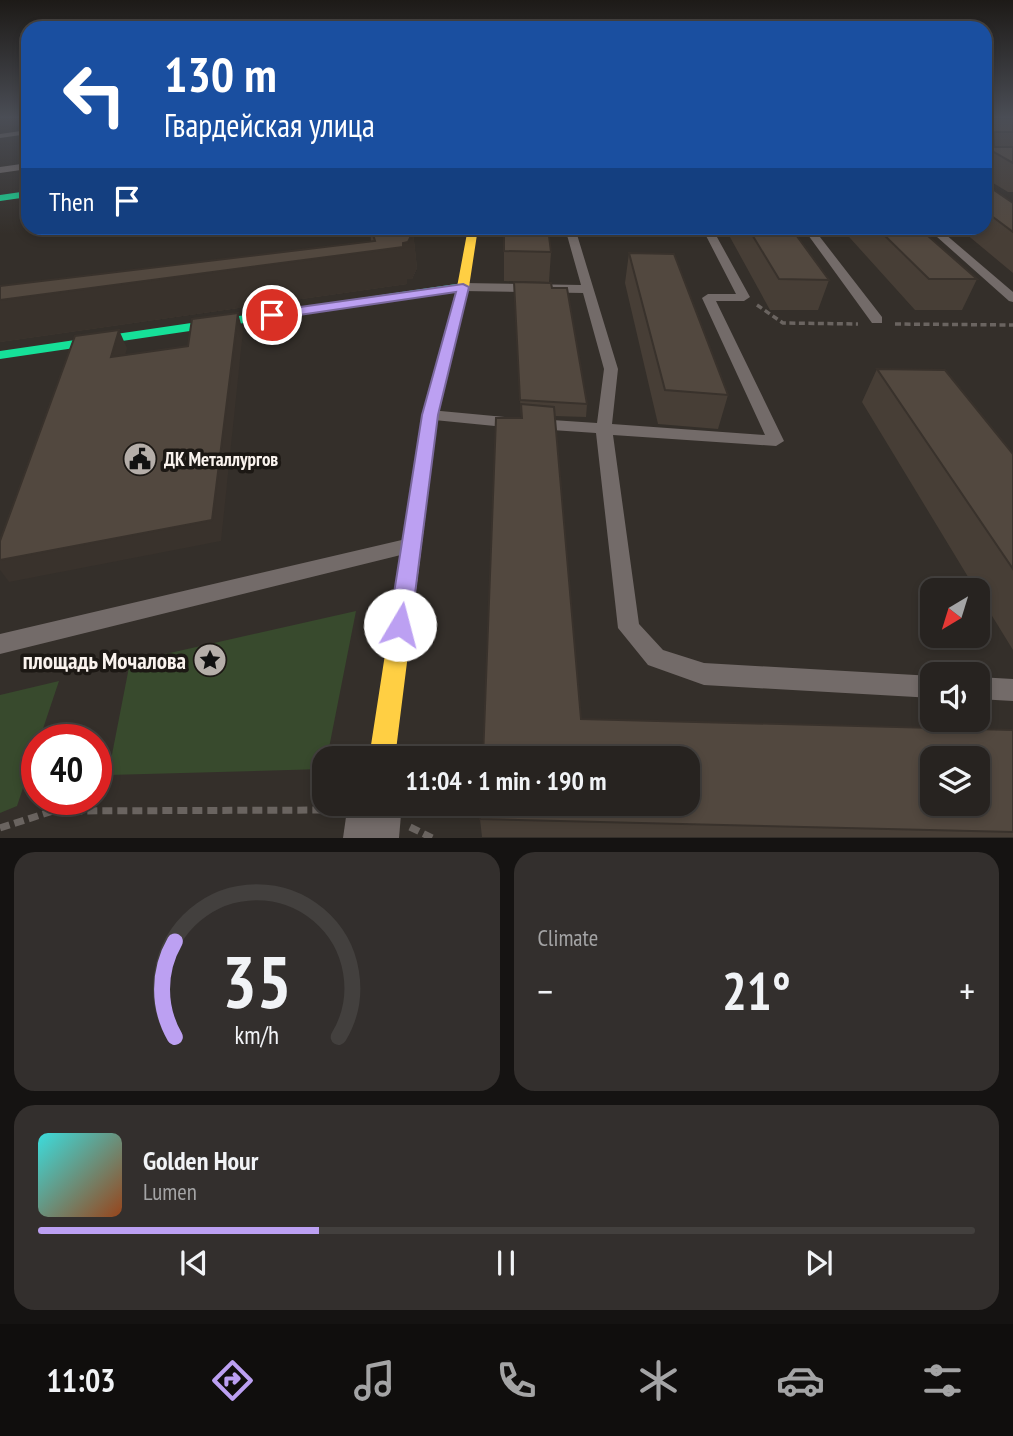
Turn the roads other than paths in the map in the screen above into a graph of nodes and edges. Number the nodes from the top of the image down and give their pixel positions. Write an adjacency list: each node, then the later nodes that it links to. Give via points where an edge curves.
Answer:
1 (21, 167): 2 (lane)
2 (0, 170)
3 (21, 195): 4 (street)
4 (0, 198)
5 (472, 235): 10 (street)
6 (572, 235): 11 (lane)
7 (711, 235): 16 (lane, via 744,297 708,298 776,441)
8 (813, 235): 13 (lane)
9 (940, 235): 12 (lane)
10 (463, 287): 11 (lane); 14 (street); 15 (street)
11 (588, 289): 16 (lane, via 611,369)
12 (1013, 298)
13 (877, 320)
14 (0, 355)
15 (430, 415): 16 (lane); 17 (street)
16 (604, 430): 19 (lane, via 629,628 656,658 704,674)
17 (411, 546): 18 (lane); 22 (street)
18 (0, 644)
19 (920, 686)
20 (990, 689): 21 (lane)
21 (1013, 690)
22 (384, 746)

